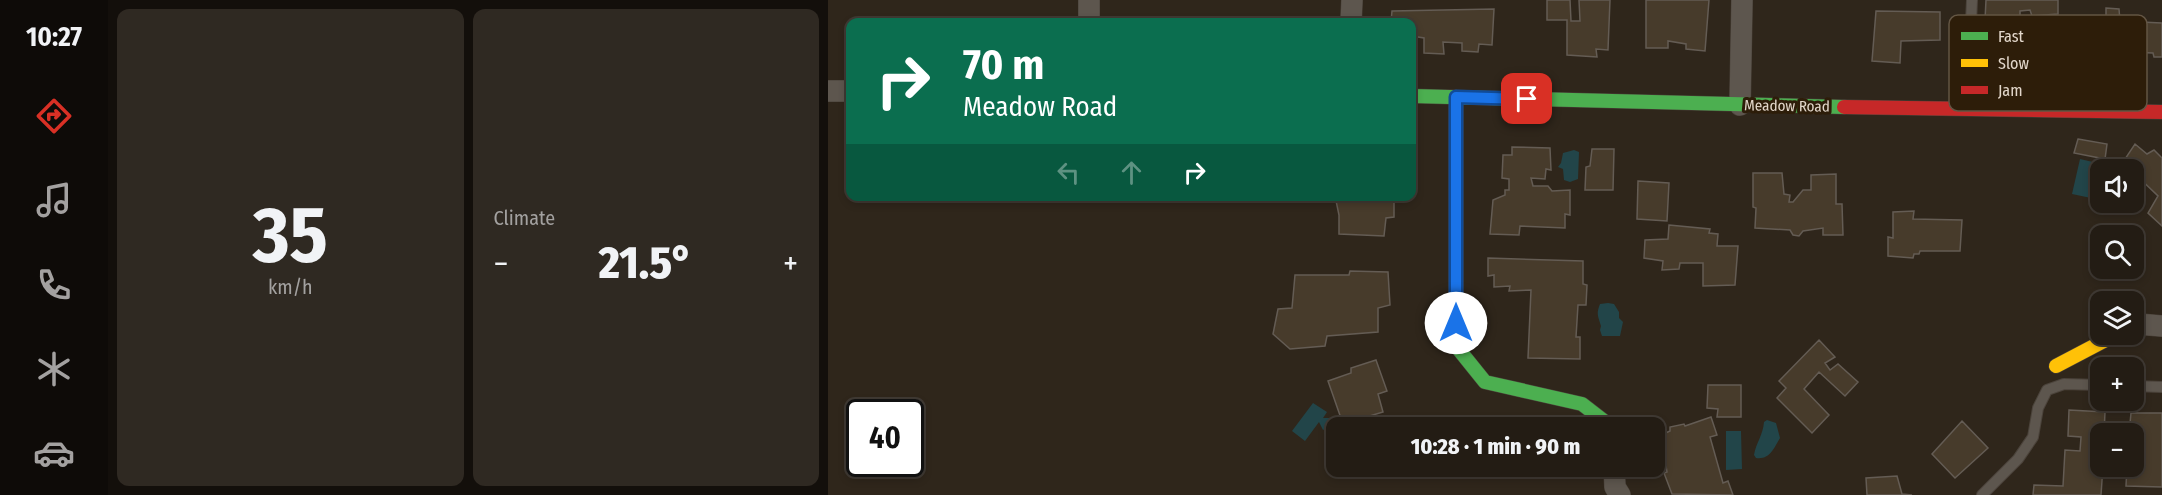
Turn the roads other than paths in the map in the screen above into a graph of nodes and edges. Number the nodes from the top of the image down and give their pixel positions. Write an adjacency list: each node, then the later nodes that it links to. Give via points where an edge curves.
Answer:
1 (1089, 0): 6 (street)
2 (1352, 0): 7 (street)
3 (1742, 0): 12 (street)
4 (1972, 0): 5 (lane)
5 (1971, 15)
6 (1089, 18)
7 (1351, 18)
8 (846, 91): 9 (street)
9 (828, 92)
10 (1416, 96): 11 (street, Meadow Road)
11 (1456, 97): 12 (street, Meadow Road); 23 (street, via 1456,345 1485,382 1582,404)
12 (1740, 105): 13 (street, Meadow Road)
13 (1949, 110)
14 (2067, 111): 15 (street, Meadow Road)
15 (2162, 112)
16 (2144, 324): 17 (street)
17 (2162, 326)
18 (2096, 345): 19 (street)
19 (2056, 366)
20 (2090, 385): 26 (lane, via 2064,384 2047,390 2038,408 2032,437 2018,459)
21 (2144, 386): 22 (lane)
22 (2162, 387)
23 (1599, 417)
24 (1615, 477): 25 (street)
25 (1620, 495)
26 (1983, 495)

